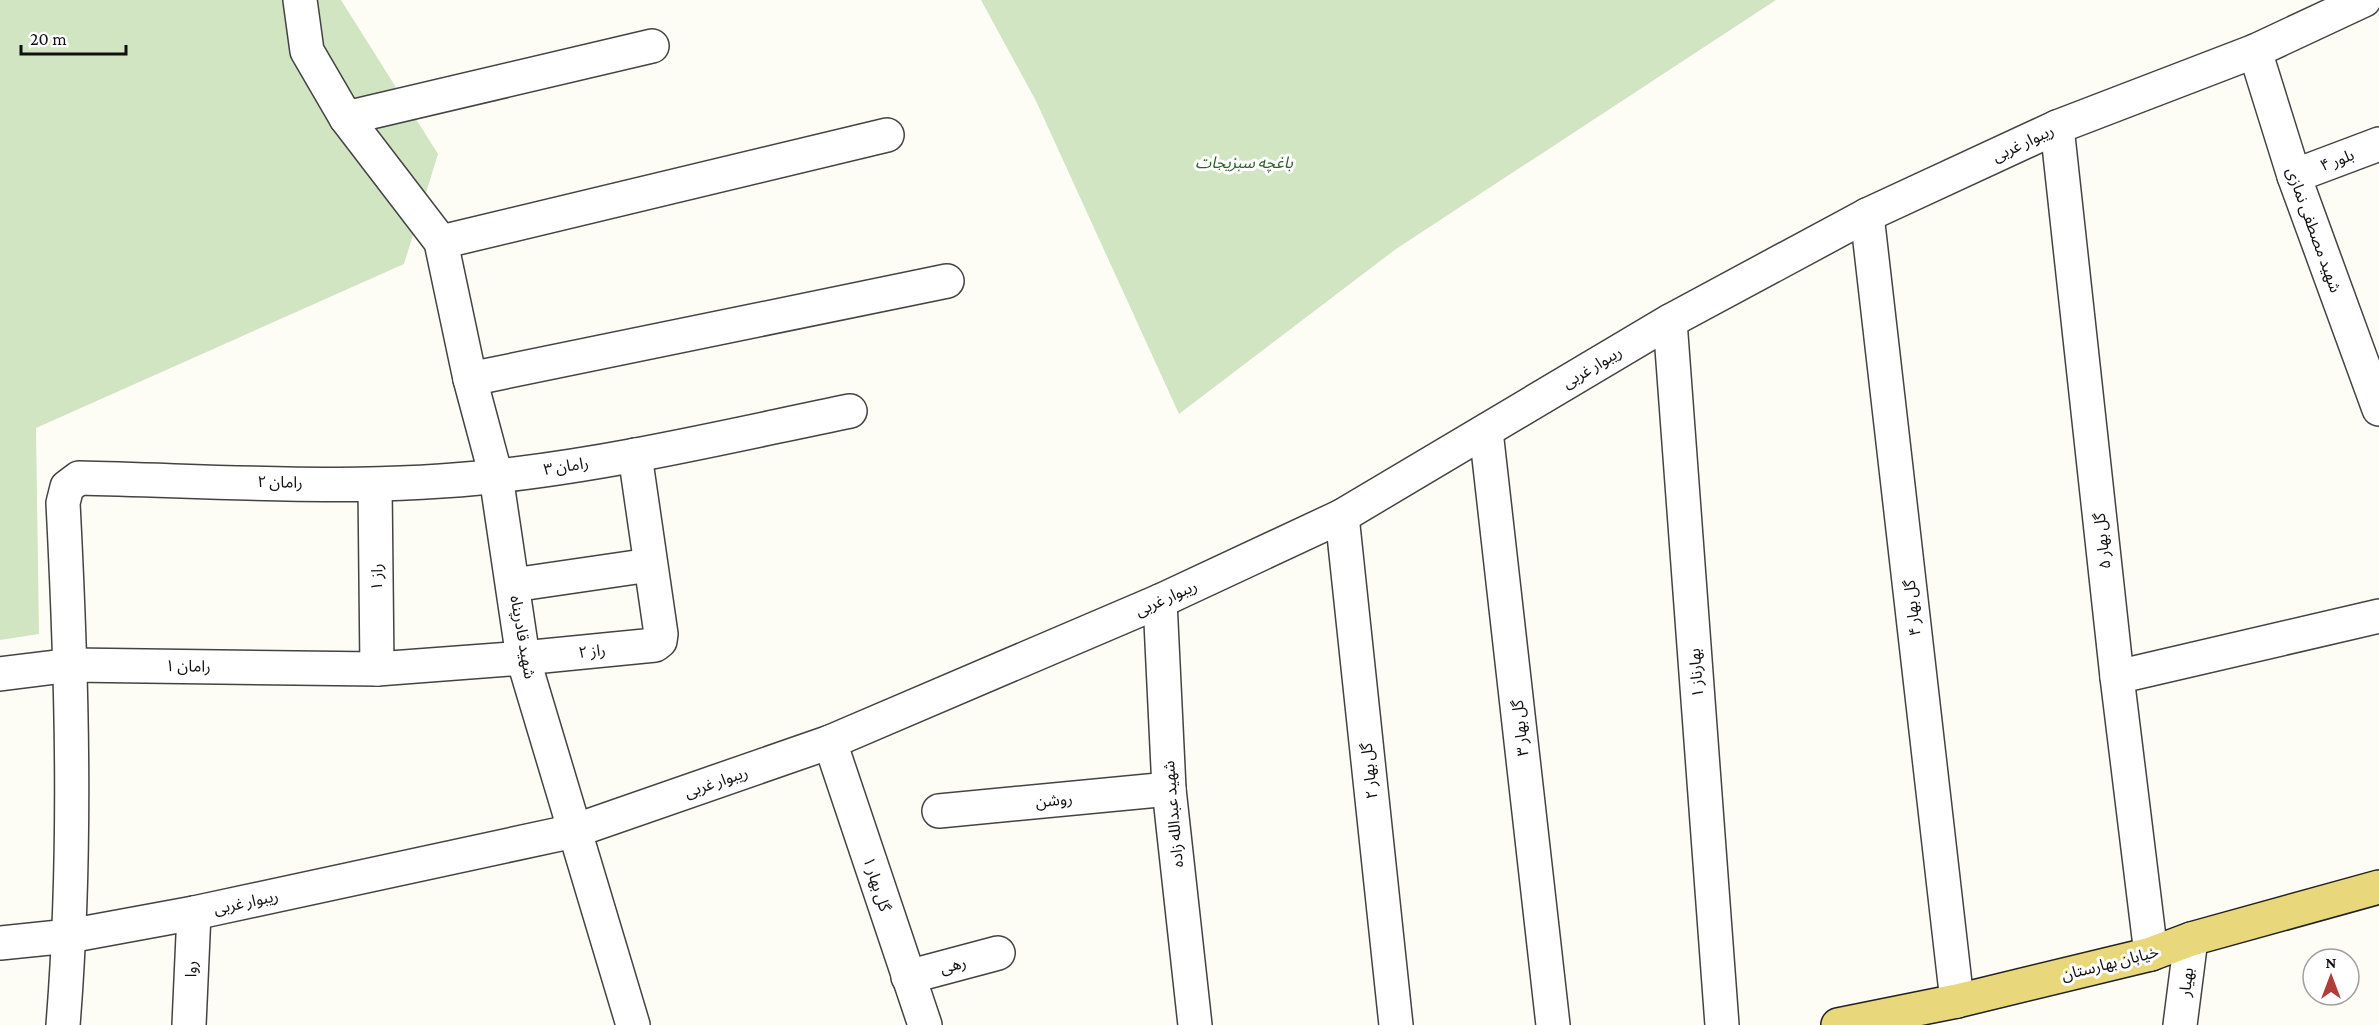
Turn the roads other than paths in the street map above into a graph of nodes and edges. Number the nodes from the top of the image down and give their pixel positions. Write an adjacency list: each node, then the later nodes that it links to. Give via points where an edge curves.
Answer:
1 (300, 0): 5 (street, via 307,51)
2 (2364, 0): 4 (street, ریبوار غربی)
3 (652, 46): 5 (street)
4 (2255, 51): 6 (street, ریبوار غربی); 9 (street, شهید مصطفی نمازی)
5 (346, 118): 11 (street)
6 (2057, 127): 10 (street, ریبوار غربی); 30 (street, گل بهار ۵)
7 (887, 135): 11 (street)
8 (2379, 144): 9 (street, بلور ۴)
9 (2294, 176): 15 (street, شهید مصطفی نمازی)
10 (1867, 215): 13 (street, ریبوار غربی); 43 (street, گل بهار ۴)
11 (441, 242): 14 (street, شهید قادرپناه)
12 (947, 280): 14 (street)
13 (1670, 321): 17 (street, ریبوار غربی); 51 (street, بهارناز ۱)
14 (470, 379): 19 (street, شهید قادرپناه)
15 (2377, 400)
16 (850, 411): 18 (street, رامان ۳)
17 (1486, 431): 21 (street, ریبوار غربی); 50 (street, گل بهار ۳)
18 (635, 455): 19 (street, رامان ۳); 22 (street)
19 (496, 476): 20 (street, رامان ۲); 23 (street, شهید قادرپناه)
20 (375, 485): 27 (street, رامان ۲, via 79,478 67,487 63,503); 28 (street, راز ۱)
21 (1342, 516): 24 (street, ریبوار غربی); 49 (street, گل بهار ۲)
22 (650, 565): 23 (street); 26 (street, راز ۲, via 660,641 655,645)
23 (513, 585): 26 (street, شهید قادرپناه)
24 (1160, 601): 31 (street, ریبوار غربی); 32 (street, شهید عبدالله زاده)
25 (2379, 616): 30 (street)
26 (524, 658): 28 (street, راز ۲); 34 (street, شهید قادرپناه)
27 (72, 665): 28 (street, رامان ۱); 29 (street, رامان ۱); 37 (street)
28 (377, 669)
29 (0, 674)
30 (2117, 677): 41 (street, گل بهار ۵)
31 (830, 742): 34 (street, ریبوار غربی); 42 (street, گل بهار ۱)
32 (1169, 789): 33 (street, روشن); 48 (street, شهید عبدالله زاده)
33 (939, 812)
34 (574, 831): 36 (street, ریبوار غربی); 46 (street, شهید قادرپناه)
35 (2379, 887): 38 (main road, خیابان بهارستان)
36 (194, 914): 37 (street, ریبوار غربی); 45 (street, روا)
37 (69, 936): 39 (street, ریبوار غربی); 44 (street)
38 (2192, 939): 41 (main road, خیابان بهارستان); 53 (street, بهیار)
39 (0, 943)
40 (998, 953): 42 (street, رهی)
41 (2151, 954): 43 (main road, خیابان بهارستان)
42 (908, 977): 47 (street, گل بهار ۱)
43 (1957, 1001): 52 (main road, خیابان بهارستان)
44 (63, 1025)
45 (189, 1025)
46 (633, 1025)
47 (925, 1025)
48 (1195, 1025)
49 (1396, 1025)
50 (1553, 1025)
51 (1722, 1025)
52 (1838, 1025)
53 (2180, 1025)

